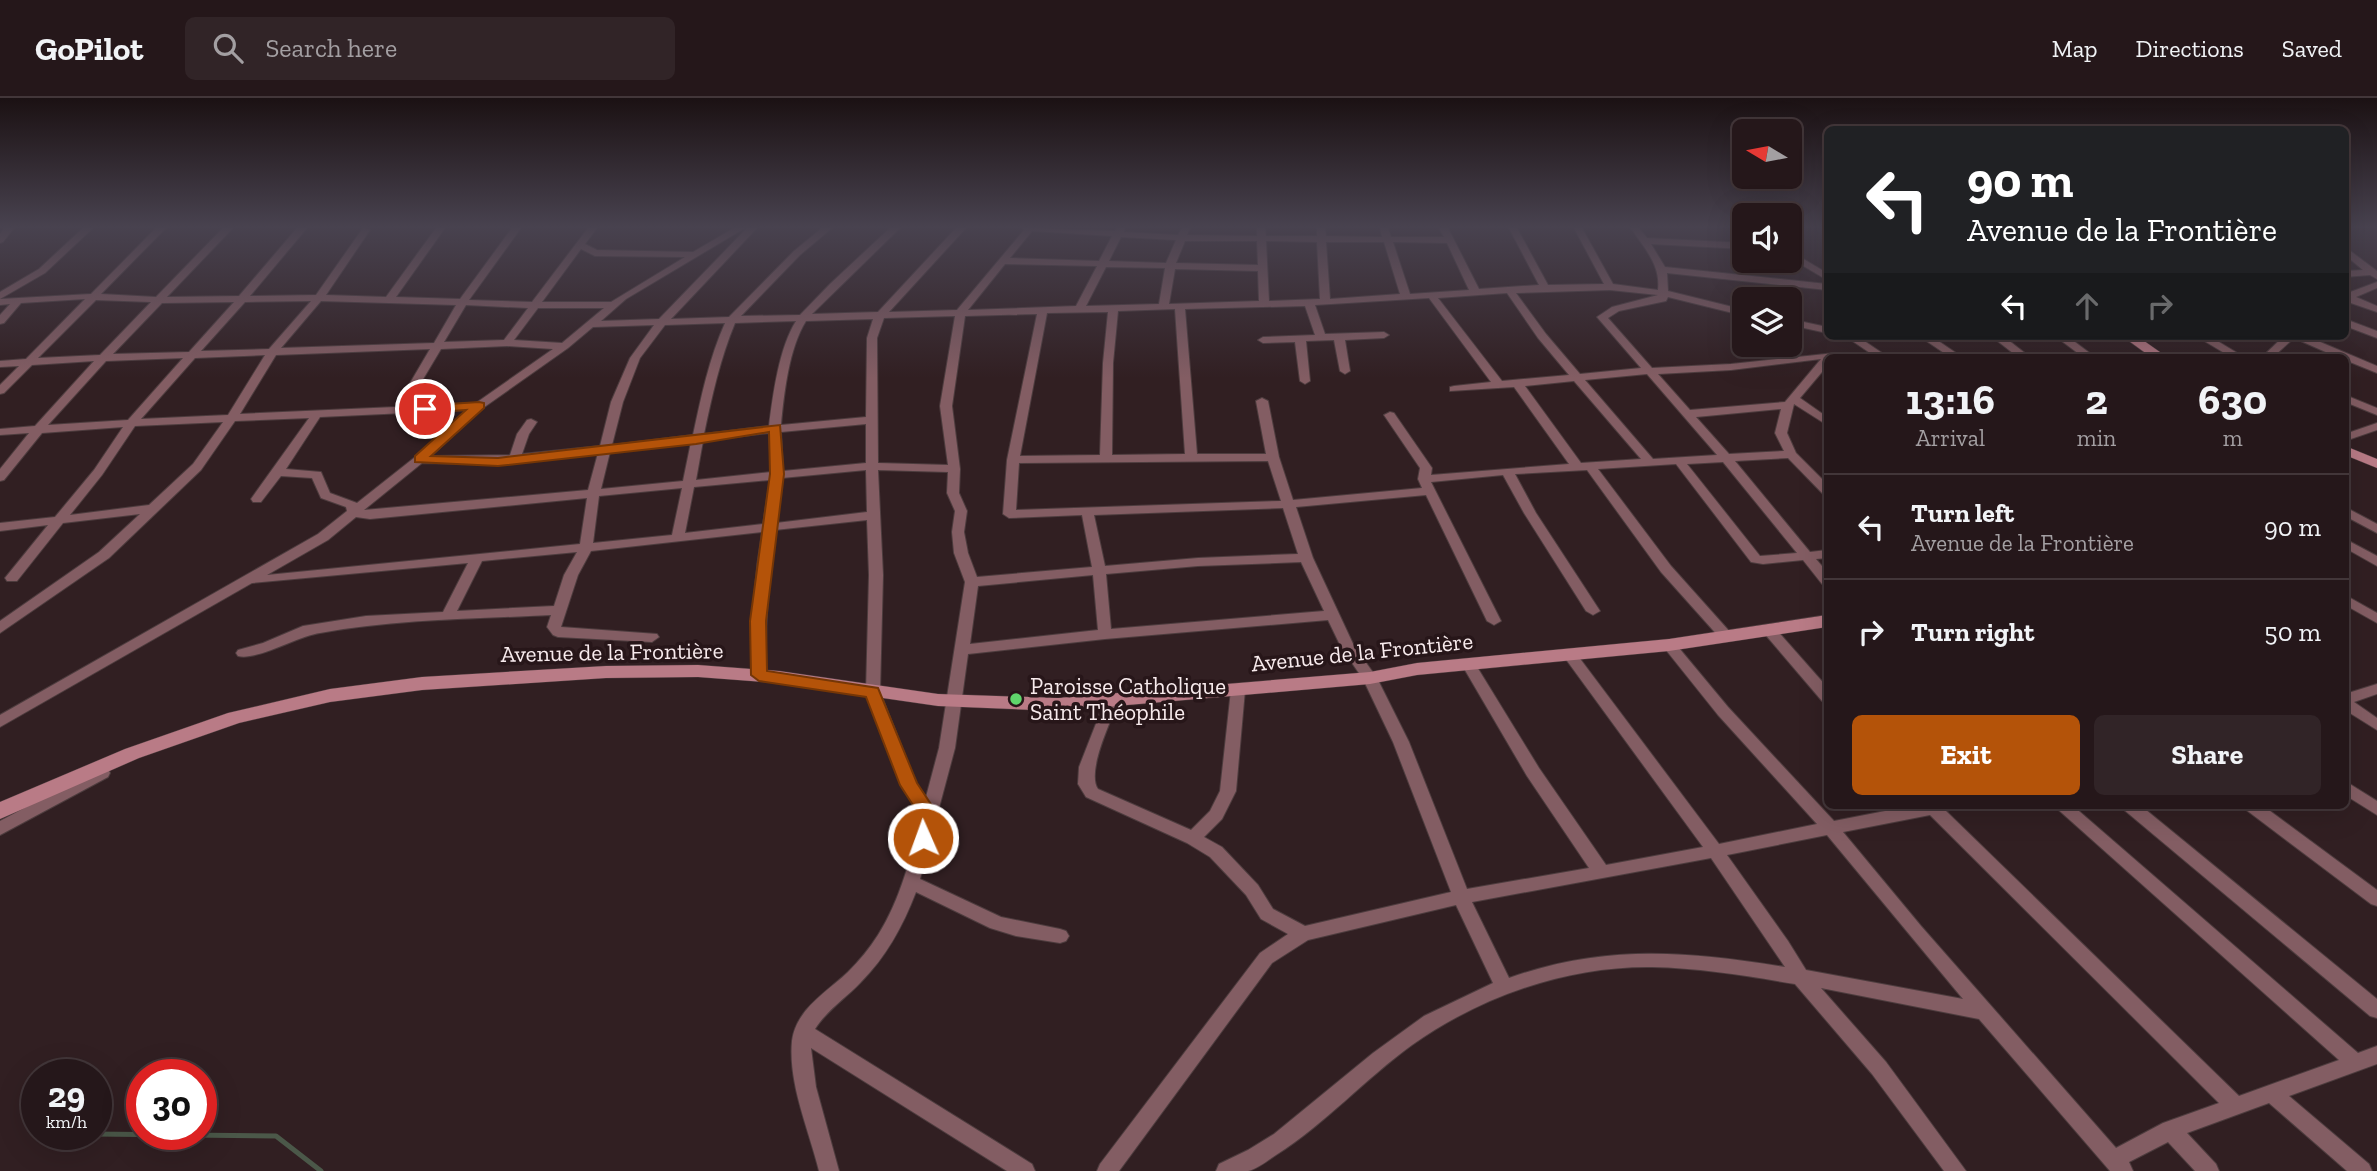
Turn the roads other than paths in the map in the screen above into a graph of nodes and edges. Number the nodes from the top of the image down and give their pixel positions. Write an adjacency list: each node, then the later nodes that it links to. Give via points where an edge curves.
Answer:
1 (30, 278): 32 (street)
2 (112, 278): 33 (street)
3 (181, 278): 40 (street)
4 (260, 278): 37 (street)
5 (332, 278): 38 (street)
6 (404, 278): 42 (street)
7 (480, 278): 46 (street)
8 (557, 278): 48 (street)
9 (653, 278): 49 (street)
10 (705, 278): 62 (street)
11 (773, 278): 61 (street)
12 (844, 278): 59 (street)
13 (915, 278): 58 (street)
14 (988, 278): 56 (street)
15 (1094, 278): 54 (street)
16 (1169, 278): 51 (street)
17 (1262, 278): 47 (street)
18 (1323, 278): 44 (street)
19 (1400, 278): 36 (street)
20 (1468, 278): 31 (street)
21 (1540, 278): 28 (street)
22 (1605, 278): 26 (street)
23 (1664, 278): 30 (street)
24 (1740, 278): 27 (street)
25 (2377, 285): 35 (street)
26 (1610, 287): 28 (street); 30 (street)
27 (1824, 287)
28 (1545, 288): 29 (street)
29 (1510, 291): 31 (street); 103 (street, via 1546,343)
30 (1662, 293): 55 (street); 102 (street, via 1659,301 1616,309 1602,317)
31 (1476, 294): 34 (street)
32 (0, 296)
33 (94, 296): 40 (street); 41 (street); 97 (street)
34 (1432, 296): 36 (street); 106 (street)
35 (2349, 297)
36 (1406, 298): 44 (street)
37 (242, 299): 38 (street); 40 (street); 93 (street)
38 (318, 299): 42 (street); 84 (street)
39 (2349, 299): 53 (street)
40 (161, 300): 94 (street)
41 (18, 301): 45 (street); 60 (street)
42 (388, 301): 46 (street)
43 (1309, 302): 44 (street); 47 (street); 69 (street)
44 (1325, 302)
45 (0, 303)
46 (462, 303): 48 (street); 82 (street)
47 (1265, 303): 50 (street)
48 (538, 305): 49 (street); 81 (street)
49 (613, 305): 64 (street)
50 (1180, 306): 51 (street); 133 (street)
51 (1163, 307): 52 (street)
52 (1113, 309): 54 (street); 132 (street)
53 (2377, 309)
54 (1079, 310): 57 (street)
55 (1732, 310)
56 (961, 312): 57 (street); 58 (street); 144 (street, via 947,406)
57 (1042, 312): 138 (street)
58 (879, 317): 59 (street); 119 (street, via 872,338)
59 (802, 319): 61 (street); 124 (street, via 791,344)
60 (0, 321)
61 (731, 321): 62 (street); 128 (street)
62 (663, 323): 64 (street); 129 (street, via 626,377)
63 (2349, 323): 68 (street)
64 (591, 324): 83 (street)
65 (1802, 325): 66 (street)
66 (1824, 329)
67 (1384, 335): 70 (street)
68 (2377, 335)
69 (1321, 337): 70 (street); 71 (street)
70 (1339, 337): 101 (street)
71 (1300, 338): 72 (street); 104 (street)
72 (1263, 340)
73 (1856, 340): 85 (street)
74 (1930, 340): 86 (street)
75 (2002, 340): 87 (street)
76 (2066, 340): 88 (street)
77 (2134, 340): 89 (street)
78 (2208, 340): 90 (street)
79 (2284, 340): 91 (street)
80 (2306, 340): 92 (street)
81 (508, 343): 82 (street); 83 (street)
82 (437, 346): 84 (street); 113 (street)
83 (564, 346): 112 (street)
84 (272, 352): 93 (street); 118 (street)
85 (1877, 354)
86 (1951, 354)
87 (2021, 354)
88 (2086, 354)
89 (2155, 354)
90 (2234, 354)
91 (2270, 354)
92 (2339, 354)
93 (190, 355): 94 (street); 122 (street)
94 (102, 358): 97 (street); 125 (street)
95 (2349, 358): 100 (street)
96 (1824, 361): 102 (street)
97 (28, 362): 98 (street); 108 (street)
98 (0, 364)
99 (1824, 364): 111 (street)
100 (2377, 370)
101 (1345, 371)
102 (1648, 371): 103 (street); 115 (street)
103 (1578, 378): 105 (street); 139 (street)
104 (1305, 381)
105 (1517, 383): 106 (street); 143 (street)
106 (1498, 384): 107 (street)
107 (1454, 389)
108 (0, 391)
109 (2349, 400): 114 (street)
110 (1262, 401): 134 (street)
111 (1791, 402): 115 (street); 120 (street); 131 (street, via 1781,433)
112 (479, 406): 113 (street); 137 (street)
113 (399, 411): 116 (street)
114 (2377, 412)
115 (1686, 414): 136 (street)
116 (316, 415): 118 (street); 146 (street)
117 (1390, 415): 150 (street, via 1426,468)
118 (232, 418): 122 (street); 155 (street, via 197,467)
119 (871, 420): 124 (street); 142 (street)
120 (1824, 420)
121 (531, 422): 135 (street)
122 (131, 423): 125 (street); 160 (street)
123 (2377, 426): 127 (street)
124 (775, 428): 128 (street); 147 (street)
125 (38, 430): 126 (street); 148 (street)
126 (0, 432)
127 (2349, 436)
128 (696, 440): 129 (street); 149 (street)
129 (606, 449): 135 (street); 152 (street)
130 (2349, 452): 141 (street)
131 (1791, 454): 136 (street); 151 (street)
132 (1106, 457): 133 (street); 138 (street)
133 (1191, 457): 134 (street)
134 (1273, 457): 154 (street)
135 (515, 458): 137 (street, via 478,462)
136 (1726, 458): 140 (street); 168 (street)
137 (420, 459): 157 (street)
138 (1013, 460): 156 (street, via 1009,514)
139 (1649, 461): 140 (street); 143 (street)
140 (1679, 461): 168 (street, via 1756,559)
141 (2377, 464)
142 (872, 466): 144 (street); 147 (street); 159 (street)
143 (1583, 466): 145 (street); 188 (street)
144 (954, 469): 176 (street, via 961,553)
145 (1507, 471): 150 (street); 179 (street)
146 (278, 472): 153 (street); 157 (street, via 317,475 325,496 347,502)
147 (777, 474): 149 (street); 162 (street)
148 (0, 477)
149 (689, 482): 152 (street); 164 (street)
150 (1427, 485): 154 (street); 183 (street)
151 (1824, 488)
152 (596, 492): 157 (street, via 396,514); 166 (street)
153 (257, 499)
154 (1289, 504): 156 (street); 170 (street)
155 (149, 509): 160 (street); 185 (street, via 104,555)
156 (1087, 510): 172 (street)
157 (354, 513): 175 (street)
158 (2349, 513): 163 (street)
159 (874, 515): 162 (street); 199 (street)
160 (60, 520): 161 (street); 174 (street)
161 (0, 527)
162 (769, 528): 164 (street); 195 (street, via 758,621)
163 (2377, 529)
164 (678, 538): 166 (street)
165 (2349, 545): 171 (street)
166 (586, 547): 169 (street); 178 (street)
167 (1824, 554): 168 (street)
168 (1806, 556): 173 (street)
169 (478, 557): 175 (street); 180 (street)
170 (1306, 558): 172 (street); 181 (street)
171 (2377, 562)
172 (1098, 571): 176 (street); 187 (street)
173 (1824, 577)
174 (12, 578)
175 (248, 581): 205 (street)
176 (972, 582): 191 (street)
177 (2349, 602): 182 (street)
178 (560, 610): 180 (street); 189 (street, via 554,627 558,632)
179 (1592, 611)
180 (448, 615): 192 (street, via 324,626)
181 (1332, 615): 187 (street); 196 (street)
182 (2377, 619)
183 (1494, 621)
184 (1824, 621): 186 (street, Avenue de la Frontière)
185 (0, 628)
186 (1769, 630): 188 (street, Avenue de la Frontière); 200 (street)
187 (1105, 634): 191 (street)
188 (1725, 635): 190 (street, Avenue de la Frontière)
189 (652, 637)
190 (1669, 645): 193 (street, Avenue de la Frontière); 218 (street, via 1723,712)
191 (961, 650): 201 (street)
192 (243, 653)
193 (1570, 655): 194 (street, Avenue de la Frontière); 220 (street)
194 (1469, 665): 196 (street, Avenue de la Frontière); 221 (street, via 1533,772)
195 (759, 675): 199 (street, Avenue de la Frontière); 207 (street, Avenue de la Frontière, via 649,671 441,682 269,708)
196 (1370, 678): 198 (street, Avenue de la Frontière); 223 (street, via 1401,742)
197 (2377, 689): 202 (street)
198 (1238, 690): 203 (street, Avenue de la Frontière); 219 (street, via 1228,791 1216,815)
199 (873, 692): 201 (street, Avenue de la Frontière); 216 (street, via 909,785)
200 (1824, 694)
201 (953, 700): 203 (street, Avenue de la Frontière, via 1033,705); 216 (street, via 947,748)
202 (2349, 700)
203 (1111, 702): 219 (street, via 1087,767 1086,784 1092,793)
204 (2349, 704): 206 (street)
205 (0, 722)
206 (2377, 725)
207 (156, 745): 215 (street, Avenue de la Frontière); 217 (street)
208 (2349, 790): 214 (street)
209 (1923, 809): 218 (street)
210 (1940, 809): 235 (street)
211 (2066, 809): 233 (street)
212 (2134, 809): 229 (street)
213 (2256, 809): 224 (street)
214 (2377, 809)
215 (0, 811)
216 (929, 815): 222 (street)
217 (0, 829)
218 (1831, 829): 220 (street); 230 (street)
219 (1193, 838): 225 (street, via 1216,852 1252,890 1267,914)
220 (1715, 851): 221 (street); 227 (street)
221 (1601, 872): 223 (street)
222 (912, 883): 226 (street, via 996,923); 231 (street, via 888,934)
223 (1461, 897): 225 (street); 228 (street)
224 (2377, 899)
225 (1303, 934): 240 (street, via 1266,958)
226 (1060, 936)
227 (1800, 976): 228 (street, via 1675,961 1621,961); 230 (street); 242 (street, via 1879,1068)
228 (1504, 987): 241 (street, via 1430,1023 1282,1139 1253,1160)
229 (2377, 1010)
230 (1986, 1012): 237 (street)
231 (804, 1033): 238 (street, via 808,1090); 239 (street)
232 (2377, 1055): 233 (street)
233 (2356, 1063): 234 (street)
234 (2272, 1093): 235 (street); 244 (street)
235 (2236, 1107): 236 (street)
236 (2170, 1130): 237 (street); 243 (street)
237 (2119, 1165)
238 (829, 1171)
239 (1025, 1171)
240 (1107, 1171)
241 (1226, 1171)
242 (1956, 1171)
243 (2209, 1171)
244 (2362, 1171)

